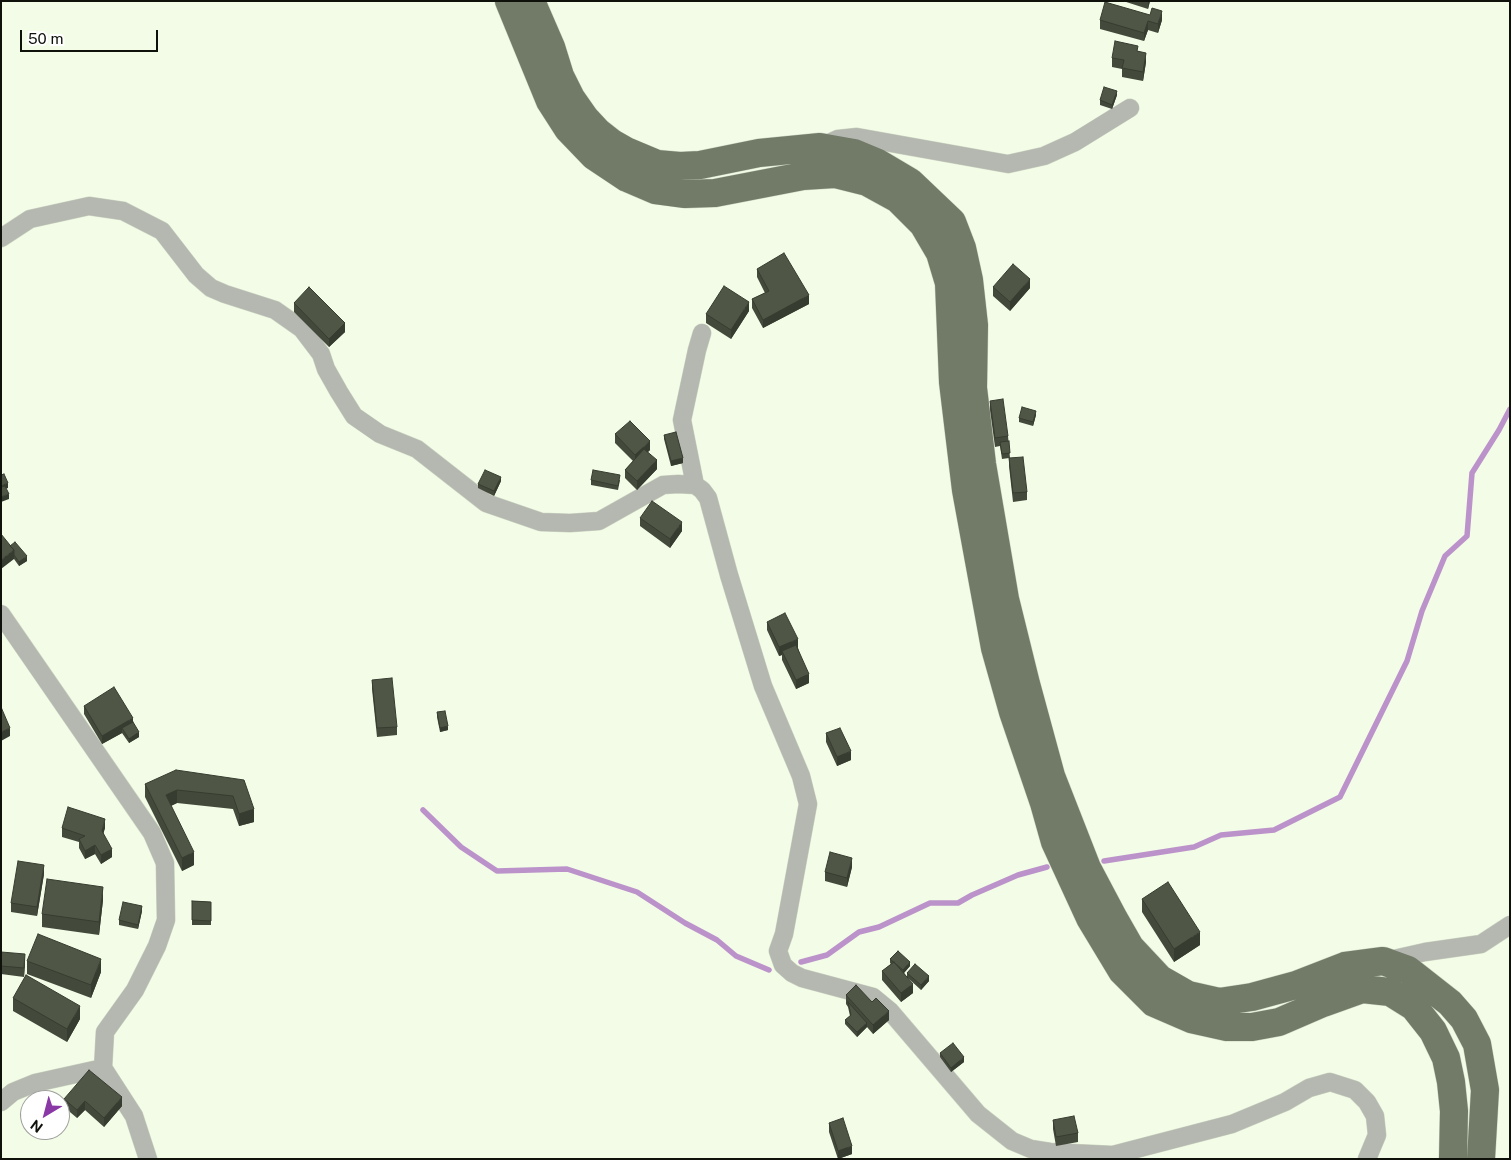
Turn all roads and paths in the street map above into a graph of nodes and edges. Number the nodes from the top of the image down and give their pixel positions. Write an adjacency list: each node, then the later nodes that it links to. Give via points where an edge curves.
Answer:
1 (509, 1): 16 (highway, via 550,101 568,129 594,156 627,178 655,190 685,194 715,193 803,176 835,174 867,182 898,199 923,224 940,253 949,283 953,382 966,490 995,648 1055,842 1090,918 1122,972 1154,1002 1191,1019 1227,1027 1252,1027 1279,1022 1362,989 1390,992 1414,1007 1433,1031 1446,1058 1452,1082)
2 (531, 1): 4 (highway, via 571,98 585,118 612,143 657,164 680,166)
3 (1130, 108): 4 (street, via 1075,142 1044,156 1008,164 857,137 838,139)
4 (820, 147): 10 (highway, via 854,153 886,168 910,182 952,222 969,280 974,325 974,388 982,464 1006,599 1026,684 1051,776 1070,826 1100,895 1130,947 1160,979 1188,995 1219,1002 1287,987 1345,966)
5 (1, 238): 7 (street, via 30,219 89,206 123,211 162,231 196,275 211,288 275,310 302,329 321,354 338,392 354,416 380,434 416,449 486,503 542,522 599,522 664,485)
6 (702, 333): 7 (street, via 682,420)
7 (695, 485): 13 (street, via 708,498 764,686 808,804 778,951 783,964 802,978 872,997 890,1011 978,1114 1012,1141 1031,1150)
8 (1, 614): 11 (street, via 152,832 164,863 166,920 158,946 135,990 104,1032)
9 (1510, 925): 10 (street, via 1481,944)
10 (1383, 961): 17 (highway, via 1408,970 1450,1002 1464,1019 1477,1044 1485,1090)
11 (103, 1068): 12 (street, via 35,1083 13,1092); 14 (street, via 134,1116)
12 (1, 1102)
13 (1114, 1157): 15 (street, via 1232,1124 1285,1102 1309,1088 1330,1082 1355,1090 1367,1102 1374,1116 1377,1135)
14 (148, 1159)
15 (1367, 1159)
16 (1453, 1159)
17 (1481, 1159)

